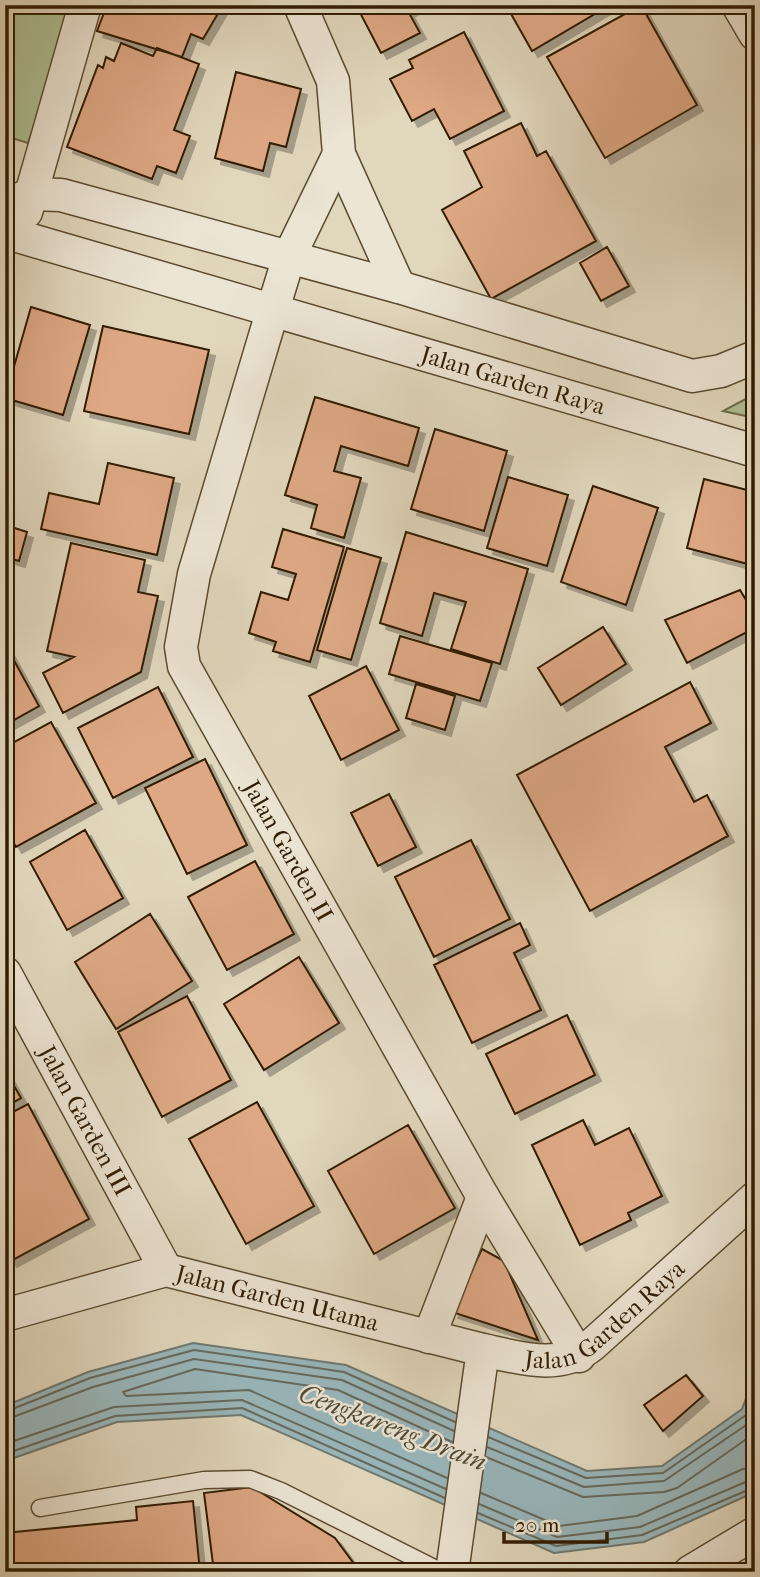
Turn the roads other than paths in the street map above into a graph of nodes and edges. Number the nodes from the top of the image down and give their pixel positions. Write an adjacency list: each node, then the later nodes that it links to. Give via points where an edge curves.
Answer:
1 (85, 5): 6 (street)
2 (300, 5): 5 (street, via 333,81)
3 (738, 5): 4 (street)
4 (755, 34)
5 (339, 154): 8 (street); 9 (street)
6 (18, 200): 7 (street); 8 (street, via 61,195)
7 (13, 234): 10 (street, Jalan Garden Raya)
8 (289, 257): 9 (street); 10 (street)
9 (399, 287): 12 (street)
10 (272, 309): 13 (street, Jalan Garden Raya); 16 (street, Jalan Garden II, via 194,574 181,647 184,666)
11 (755, 357): 12 (street, via 721,372)
12 (692, 376): 13 (street)
13 (681, 427): 14 (street, Jalan Garden Raya)
14 (755, 451)
15 (5, 973): 18 (street, Jalan Garden III)
16 (483, 1197): 20 (street); 22 (street, Jalan Garden II)
17 (755, 1198): 22 (street, Jalan Garden Raya)
18 (166, 1270): 19 (street, Jalan Garden Utama); 20 (street, Jalan Garden Utama)
19 (5, 1315)
20 (429, 1337): 21 (street, Jalan Garden Raya)
21 (483, 1350): 22 (street, Jalan Garden Raya, via 534,1360); 27 (street)
22 (579, 1356)
23 (40, 1508): 26 (lane, via 204,1480 250,1479 281,1490)
24 (755, 1533): 25 (street)
25 (705, 1568)
26 (442, 1572)
27 (452, 1572)

